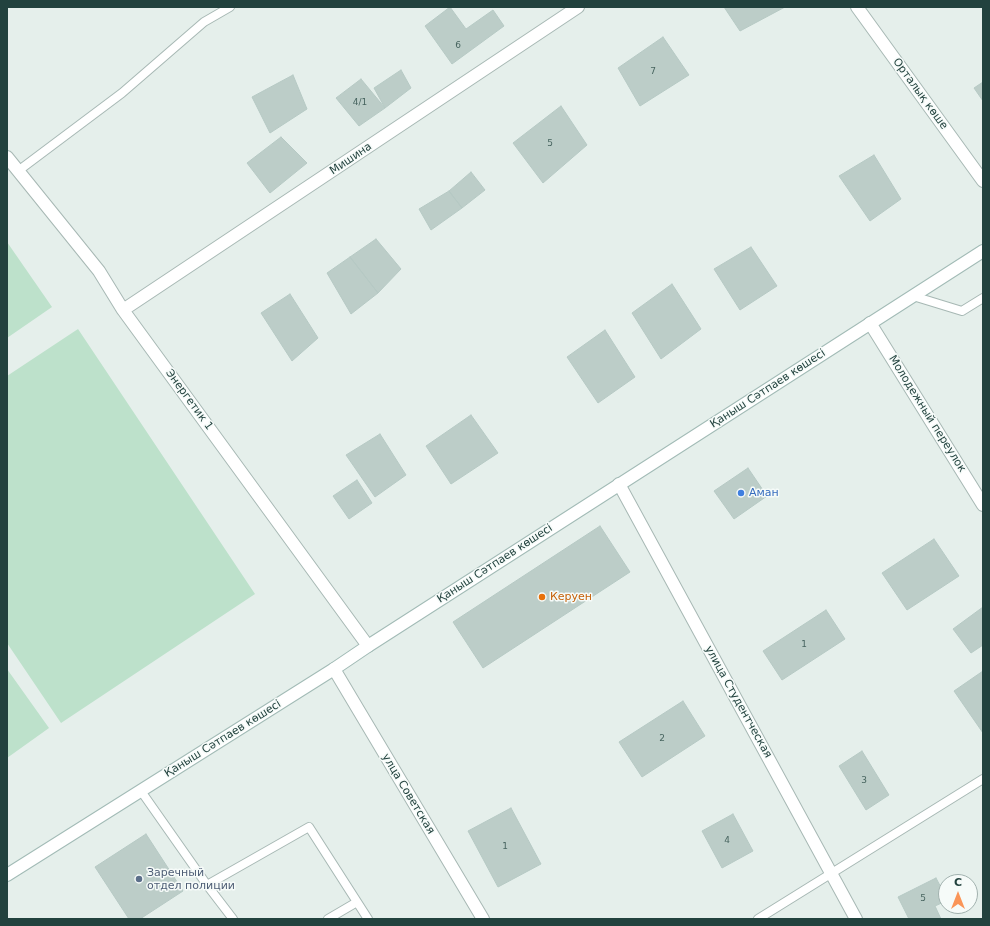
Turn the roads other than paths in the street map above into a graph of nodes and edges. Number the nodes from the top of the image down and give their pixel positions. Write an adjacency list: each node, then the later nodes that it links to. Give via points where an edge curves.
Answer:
1 (230, 7): 5 (lane, via 204,22 122,94)
2 (578, 7): 10 (street, Мишина)
3 (857, 7): 6 (street, Орталық көше)
4 (7, 157): 5 (street, Энергетик 1)
5 (18, 171): 10 (street, Энергетик 1, via 100,271)
6 (983, 181)
7 (983, 251): 8 (street, Қаныш Сәтпаев көшесі)
8 (913, 296): 9 (lane, via 962,312); 11 (street, Қаныш Сәтпаев көшесі)
9 (983, 298)
10 (123, 310): 14 (street, Энергетик 1)
11 (870, 323): 12 (street, Қаныш Сәтпаев көшесі); 13 (street, Молодежный переулок)
12 (619, 484): 14 (street, Қаныш Сәтпаев көшесі); 18 (street, улица Студентческая)
13 (983, 505)
14 (368, 646): 15 (street, Қаныш Сәтпаев көшесі)
15 (334, 669): 17 (street, Қаныш Сәтпаев көшесі); 25 (street, улца Советская)
16 (983, 779): 18 (lane)
17 (140, 791): 19 (street, Қаныш Сәтпаев көшесі); 20 (lane)
18 (832, 874): 26 (lane); 27 (street, улица Студентческая)
19 (7, 875)
20 (206, 885): 21 (lane, via 308,827); 22 (lane)
21 (357, 902): 23 (lane); 24 (lane)
22 (233, 919)
23 (328, 919)
24 (368, 919)
25 (483, 919)
26 (758, 919)
27 (856, 919)

